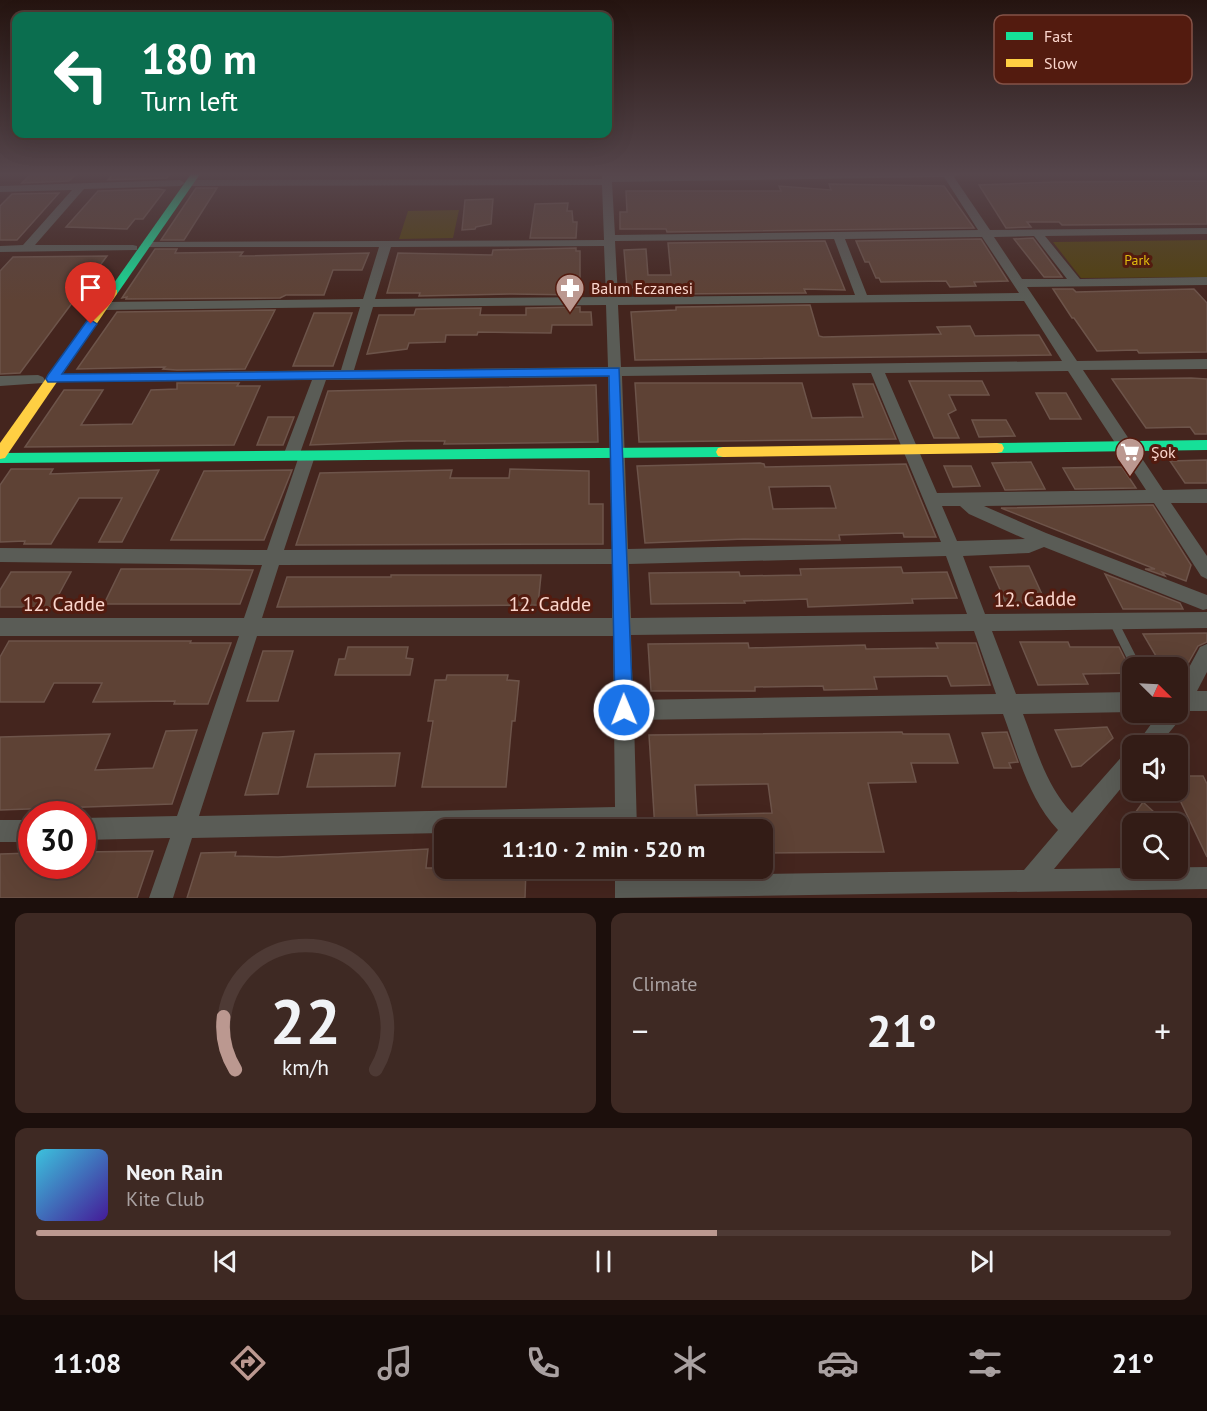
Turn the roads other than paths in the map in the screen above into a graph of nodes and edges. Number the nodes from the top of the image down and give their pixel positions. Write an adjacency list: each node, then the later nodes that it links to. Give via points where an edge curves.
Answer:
1 (58, 216): 13 (street)
2 (162, 216): 11 (street)
3 (609, 216): 9 (street)
4 (975, 216): 7 (street)
5 (1207, 231): 6 (street)
6 (1037, 233): 7 (street); 16 (street)
7 (987, 234): 8 (street); 15 (street)
8 (838, 235): 9 (street); 19 (street)
9 (610, 240): 10 (street); 20 (street)
10 (386, 243): 11 (street); 21 (street)
11 (140, 246): 13 (street); 22 (street); 30 (street)
12 (5, 249): 13 (street); 14 (street)
13 (26, 249)
14 (0, 259)
15 (1019, 283): 16 (street); 18 (street)
16 (1077, 283): 17 (street)
17 (1205, 283)
18 (1027, 297): 19 (street); 24 (street)
19 (863, 299): 20 (street)
20 (612, 302): 21 (street); 26 (street)
21 (368, 304): 22 (street); 28 (street)
22 (104, 306): 29 (street)
23 (1207, 364): 24 (street)
24 (1071, 365): 25 (street); 34 (street)
25 (876, 368): 26 (street); 35 (street)
26 (615, 371): 28 (street); 37 (street)
27 (321, 375): 28 (street); 29 (street); 38 (street)
28 (346, 375)
29 (53, 379): 36 (street)
30 (38, 380): 31 (street); 32 (street)
31 (0, 381)
32 (0, 434)
33 (1207, 445): 34 (street)
34 (1123, 446): 35 (street); 41 (street)
35 (910, 449): 37 (street); 42 (street)
36 (0, 454)
37 (618, 454): 38 (street); 47 (street)
38 (299, 456): 39 (street); 48 (street)
39 (0, 458)
40 (1207, 496): 41 (street)
41 (1158, 497): 43 (street); 49 (street)
42 (932, 500): 43 (street); 45 (street)
43 (964, 500): 44 (street, via 975,509)
44 (1040, 538): 45 (street, via 1029,546); 50 (street)
45 (952, 549): 47 (street); 52 (street)
46 (0, 555): 48 (street)
47 (621, 557): 48 (street); 55 (street)
48 (274, 559): 54 (street)
49 (1207, 571)
50 (1206, 606): 51 (street, 12. Cadde)
51 (1113, 621): 52 (street, 12. Cadde); 57 (lane)
52 (979, 622): 55 (street, 12. Cadde); 61 (street)
53 (0, 627): 54 (street, 12. Cadde)
54 (251, 627): 55 (street, 12. Cadde); 69 (street)
55 (623, 627): 63 (street)
56 (1207, 653): 58 (street)
57 (1131, 657)
58 (1188, 687)
59 (1207, 701): 62 (street)
60 (1122, 702): 61 (street)
61 (1009, 704): 63 (street); 71 (street, via 1047,800)
62 (1188, 704)
63 (624, 710): 67 (street)
64 (1164, 723): 65 (street)
65 (1154, 735)
66 (1122, 772): 71 (street)
67 (626, 819)
68 (434, 825): 69 (street)
69 (185, 827): 70 (street); 77 (street)
70 (96, 830)
71 (1073, 830): 75 (street)
72 (0, 831): 73 (street)
73 (18, 831)
74 (1207, 878): 75 (street)
75 (1029, 881): 76 (street)
76 (627, 885)
77 (161, 898)

